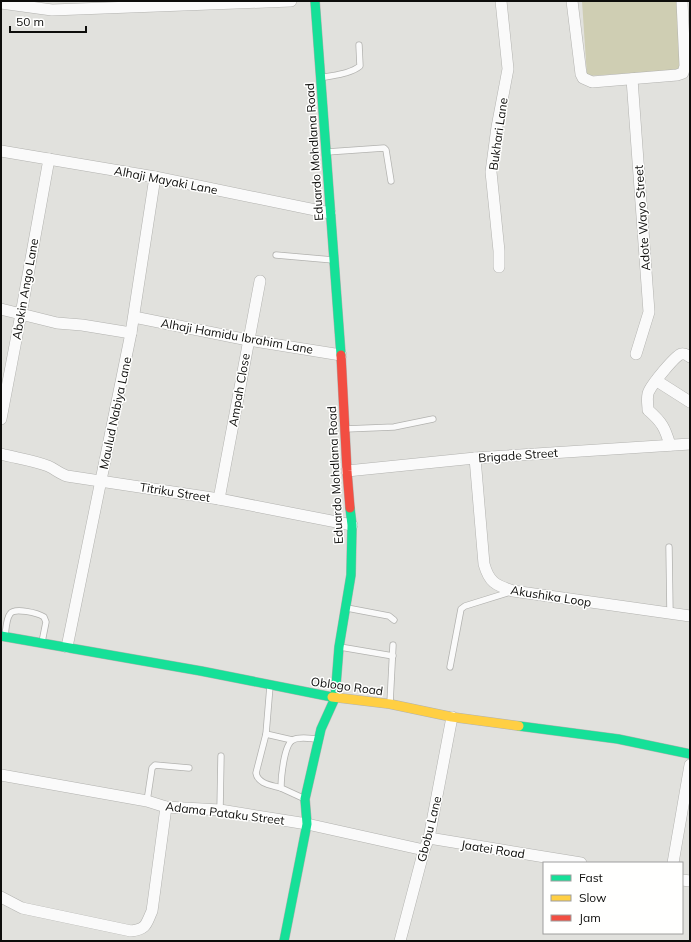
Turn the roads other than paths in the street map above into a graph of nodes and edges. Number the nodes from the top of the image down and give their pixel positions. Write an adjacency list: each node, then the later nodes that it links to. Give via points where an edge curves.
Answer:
1 (291, 1): 7 (street)
2 (315, 1): 10 (main road, Eduardo Mohdlana Road)
3 (501, 1): 20 (street, Bukhari Lane, via 508,69 491,172)
4 (572, 1): 11 (street, via 583,78 592,82)
5 (682, 1): 11 (street, via 685,66 683,73)
6 (1, 3): 8 (street, via 52,10)
7 (189, 3): 8 (street)
8 (76, 5)
9 (359, 45): 10 (lane, via 360,66 352,71)
10 (321, 78): 13 (main road, Eduardo Mohdlana Road)
11 (632, 79): 27 (street, Adote Wayo Street, via 649,312)
12 (1, 150): 14 (street, Alhaji Mayaki Lane)
13 (326, 152): 16 (lane, via 384,148); 17 (main road, Eduardo Mohdlana Road)
14 (49, 159): 15 (street, Alhaji Mayaki Lane); 23 (street, Abokin Ango Lane)
15 (155, 177): 17 (street, Alhaji Mayaki Lane); 24 (street, Maulud Nabiya Lane)
16 (391, 181)
17 (330, 213): 19 (main road, Eduardo Mohdlana Road)
18 (276, 255): 19 (lane)
19 (334, 260): 28 (main road, Eduardo Mohdlana Road)
20 (499, 267)
21 (260, 281): 26 (street, Ampah Close)
22 (1, 309): 23 (street)
23 (21, 314): 25 (street, via 57,323); 32 (street, Abokin Ango Lane)
24 (134, 317): 25 (street, Maulud Nabiya Lane); 26 (street, Alhaji Hamidu Ibrahim Lane)
25 (131, 333): 40 (street, Maulud Nabiya Lane)
26 (248, 340): 28 (street, Alhaji Hamidu Ibrahim Lane); 41 (street, Ampah Close)
27 (636, 354)
28 (341, 355): 34 (main road, Eduardo Mohdlana Road)
29 (690, 357): 30 (street, via 680,354)
30 (657, 380): 31 (street); 36 (street, via 648,391 648,410 659,419)
31 (690, 402)
32 (1, 419)
33 (433, 419): 34 (lane, via 394,427)
34 (344, 429): 39 (main road, Eduardo Mohdlana Road)
35 (690, 444): 36 (street, Brigade Street)
36 (670, 445): 38 (street, Brigade Street)
37 (1, 454): 40 (street, Titriku Street, via 46,465 61,475)
38 (475, 458): 39 (street, Brigade Street); 44 (street, Akushika Loop, via 487,575 496,585)
39 (347, 471): 42 (main road, Eduardo Mohdlana Road)
40 (101, 480): 41 (street, Titriku Street); 53 (street, Maulud Nabiya Lane)
41 (219, 499): 42 (street, Titriku Street)
42 (352, 525): 45 (main road, Eduardo Mohdlana Road, via 351,575)
43 (669, 547): 46 (lane)
44 (512, 591): 46 (street, Akushika Loop); 55 (lane, via 461,609)
45 (346, 608): 48 (lane, via 389,616); 52 (main road, Eduardo Mohdlana Road)
46 (670, 613): 47 (street, Akushika Loop)
47 (690, 616)
48 (394, 620)
49 (3, 636): 50 (main road, Oblogo Road); 50 (lane, via 9,614 18,610 44,617 46,622)
50 (42, 642): 53 (main road, Oblogo Road)
51 (393, 645): 54 (lane)
52 (339, 646): 54 (lane); 57 (main road, Eduardo Mohdlana Road)
53 (67, 647): 56 (main road, Oblogo Road)
54 (393, 656): 58 (lane)
55 (450, 667)
56 (270, 685): 57 (main road, Oblogo Road); 60 (lane)
57 (335, 698): 58 (main road, Oblogo Road); 61 (main road, Eduardo Mohdlana Road)
58 (390, 704): 59 (main road, Oblogo Road)
59 (452, 717): 63 (main road, Oblogo Road, via 618,739); 74 (street, Gbobu Lane)
60 (266, 734): 62 (lane); 68 (lane, via 257,777 260,781)
61 (318, 739): 62 (lane); 69 (main road, Eduardo Mohdlana Road)
62 (292, 740): 68 (lane, via 288,745 281,775)
63 (690, 754)
64 (221, 756): 72 (lane)
65 (690, 765): 77 (street)
66 (189, 768): 70 (lane, via 155,765 152,768)
67 (1, 775): 70 (street, Adama Pataku Street)
68 (281, 788): 69 (lane)
69 (305, 799): 73 (main road, Eduardo Mohdlana Road)
70 (147, 801): 71 (street, Adama Pataku Street)
71 (166, 807): 72 (street, Adama Pataku Street); 78 (street, via 152,911 141,930 131,931 22,908)
72 (220, 810): 73 (street, Adama Pataku Street)
73 (307, 824): 75 (street, Adama Pataku Street); 79 (main road, Eduardo Mohdlana Road)
74 (429, 838): 75 (street, Gbobu Lane); 76 (street, Jaatei Road)
75 (424, 850): 80 (street, Gbobu Lane)
76 (575, 862)
77 (673, 862)
78 (1, 897)
79 (284, 941)
80 (400, 941)

